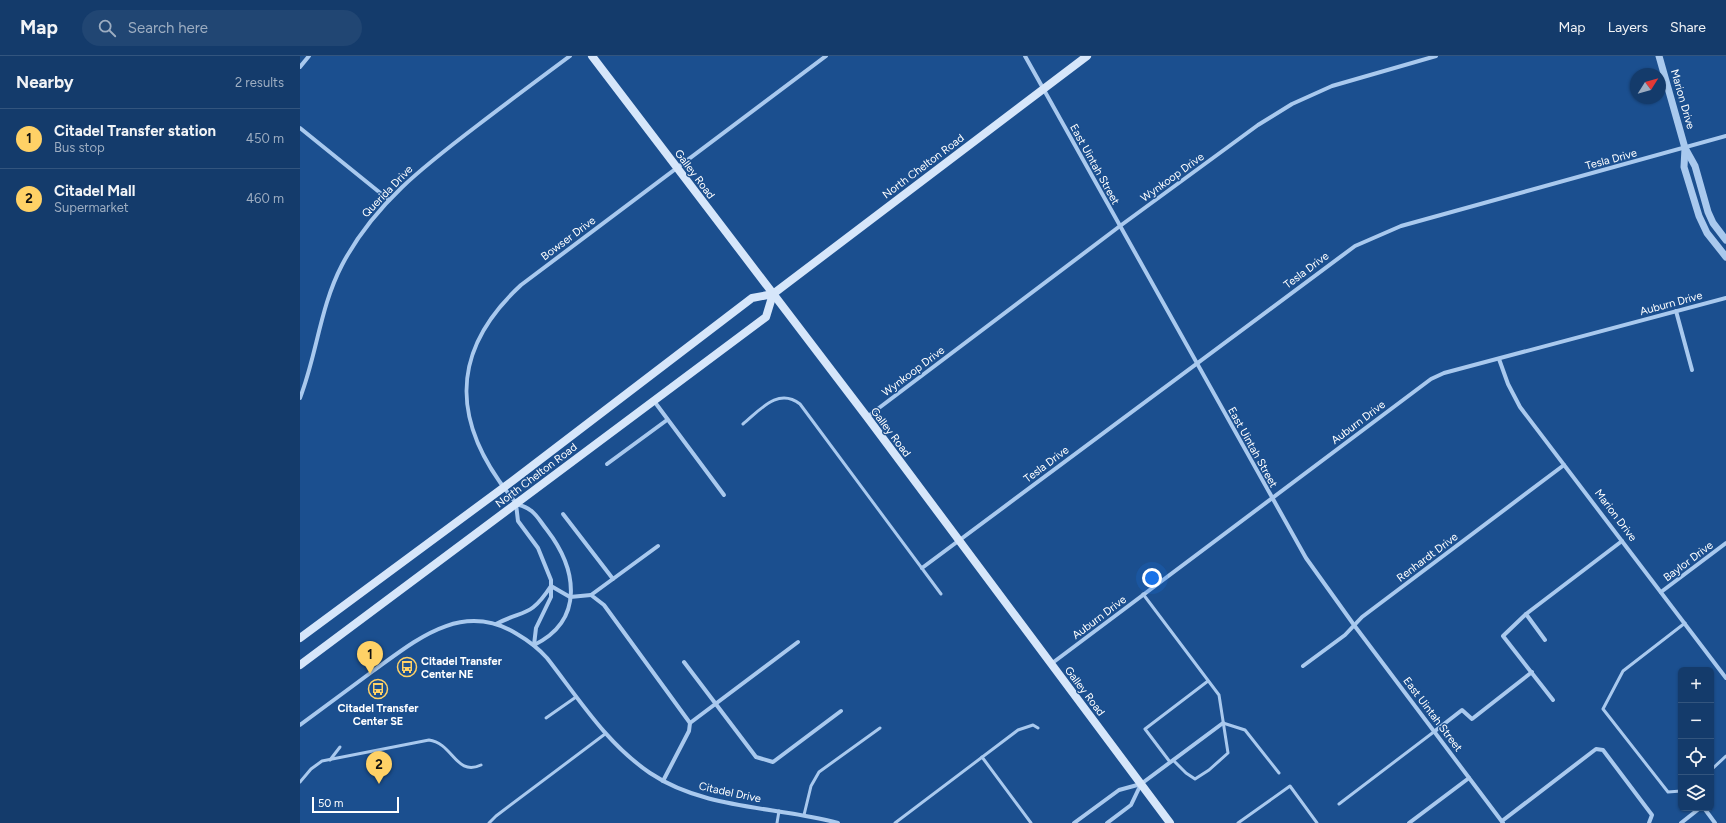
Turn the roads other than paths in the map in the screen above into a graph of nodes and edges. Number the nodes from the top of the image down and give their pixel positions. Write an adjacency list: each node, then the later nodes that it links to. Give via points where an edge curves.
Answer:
1 (309, 56): 9 (street)
2 (570, 56): 15 (street, Querida Drive, via 434,159 409,179)
3 (592, 56): 14 (main road, Galley Road)
4 (826, 56): 14 (street, Bowser Drive)
5 (1025, 56): 10 (street, East Uintah Street)
6 (1087, 56): 10 (main road, North Chelton Road)
7 (1436, 56): 16 (street, Wynkoop Drive, via 1332,86 1292,104 1258,125)
8 (1659, 56): 13 (street, Marion Drive)
9 (300, 67)
10 (1043, 89): 16 (street, East Uintah Street); 19 (main road, North Chelton Road)
11 (300, 128): 15 (street)
12 (1726, 136): 13 (street, Tesla Drive)
13 (1685, 148): 17 (street, Marion Drive, via 1695,166 1708,212); 18 (street, Marion Drive, via 1684,167 1699,216 1707,233); 23 (street, Tesla Drive, via 1401,226 1368,239 1340,255)
14 (676, 168): 19 (main road, Galley Road); 32 (street, Bowser Drive, via 521,285 492,315 480,335 467,375 468,416 483,457)
15 (389, 200): 25 (street, Querida Drive, via 369,223 342,266 320,320 313,360)
16 (1120, 226): 23 (street, East Uintah Street); 27 (street, Wynkoop Drive)
17 (1726, 240)
18 (1726, 257)
19 (773, 294): 26 (main road, North Chelton Road, via 766,317); 27 (main road, Galley Road); 32 (main road, North Chelton Road, via 752,298)
20 (1726, 298): 21 (street, Auburn Drive)
21 (1676, 311): 22 (street, Auburn Drive); 24 (street)
22 (1499, 358): 31 (street, Marion Drive, via 1513,395); 34 (street, Auburn Drive, via 1431,379)
23 (1196, 362): 34 (street, East Uintah Street); 37 (street, Tesla Drive)
24 (1692, 370)
25 (300, 398)
26 (654, 401): 28 (street); 35 (main road, North Chelton Road)
27 (867, 417): 37 (main road, Galley Road)
28 (667, 420): 30 (street); 33 (street)
29 (743, 424): 41 (lane, via 774,400 784,397 800,404)
30 (607, 464)
31 (1564, 465): 38 (street, Marion Drive); 52 (street, Renhardt Drive)
32 (502, 488): 35 (street, Bowser Drive); 53 (main road, North Chelton Road)
33 (724, 495)
34 (1271, 497): 46 (street, Auburn Drive); 52 (street, East Uintah Street, via 1314,569)
35 (516, 504): 43 (street, via 518,521 544,559); 48 (street, via 530,507 557,543 569,569); 59 (main road, North Chelton Road)
36 (563, 514): 42 (street)
37 (958, 541): 41 (street, Tesla Drive); 58 (main road, Galley Road)
38 (1622, 541): 44 (street, Marion Drive); 49 (street)
39 (1726, 544): 44 (street, Baylor Drive)
40 (658, 546): 42 (street)
41 (922, 568): 45 (lane)
42 (613, 579): 47 (street)
43 (551, 586): 48 (street); 51 (street, via 538,605 529,612); 56 (street, via 551,597 536,628)
44 (1661, 592): 50 (street, Marion Drive)
45 (941, 594)
46 (1143, 594): 58 (street, Auburn Drive); 65 (lane)
47 (591, 595): 48 (street); 71 (street, via 604,604)
48 (570, 597): 56 (street, via 568,609 556,631)
49 (1526, 614): 54 (street); 62 (street, via 1503,636)
50 (1685, 623): 63 (street, Marion Drive); 90 (lane, via 1623,671 1603,709 1668,792)
51 (496, 624): 56 (street, Citadel Drive); 73 (street, via 469,621 444,625 433,630)
52 (1354, 625): 60 (street, Renhardt Drive, via 1345,635); 76 (street, East Uintah Street)
53 (300, 638)
54 (1545, 640)
55 (798, 642): 68 (street)
56 (534, 645): 66 (street, Citadel Drive)
57 (684, 662): 68 (street)
58 (1051, 664): 89 (main road, Galley Road)
59 (300, 665)
60 (1303, 666)
61 (1726, 669): 63 (street)
62 (1532, 672): 67 (street); 76 (street, via 1472,719 1462,710)
63 (1722, 673): 64 (street, Marion Drive)
64 (1726, 678)
65 (1208, 680): 72 (lane, via 1219,695); 82 (lane, via 1145,729)
66 (576, 696): 70 (lane); 77 (street, Citadel Drive)
67 (1553, 700)
68 (716, 704): 69 (street, via 756,757 773,762); 71 (street)
69 (841, 711)
70 (546, 718)
71 (690, 723): 87 (street, via 689,731)
72 (1223, 723): 82 (street); 82 (lane, via 1228,753 1209,770 1195,779); 85 (lane, via 1245,730)
73 (300, 725)
74 (880, 728): 95 (lane, via 819,772 811,786)
75 (1038, 728): 80 (lane, via 1032,725 1018,730)
76 (1435, 731): 86 (street, East Uintah Street); 91 (lane)
77 (605, 734): 87 (street, Citadel Drive, via 636,763); 98 (lane)
78 (340, 747): 81 (lane)
79 (1726, 756): 84 (lane)
80 (982, 757): 101 (lane); 102 (lane)
81 (330, 760): 83 (lane, via 429,740 443,745 459,764 474,768); 88 (lane, via 316,764)
82 (1171, 761): 89 (street)
83 (481, 765)
84 (1714, 767)
85 (1279, 773)
86 (1469, 778): 97 (street, East Uintah Street); 108 (street)
87 (663, 781): 92 (street, Citadel Drive, via 711,799)
88 (300, 782)
89 (1141, 784): 103 (street, via 1119,790); 104 (street, via 1131,805); 105 (main road, Galley Road)
90 (1678, 791)
91 (1339, 804)
92 (779, 811): 95 (street, Citadel Drive); 99 (lane)
93 (1697, 811): 96 (street)
94 (1706, 811): 111 (street)
95 (804, 816): 100 (street, Citadel Drive)
96 (1687, 821): 110 (street)
97 (1502, 822): 109 (street, via 1596,749 1603,750 1652,815)
98 (489, 823)
99 (777, 823)
100 (838, 823)
101 (894, 823)
102 (1031, 823)
103 (1074, 823)
104 (1107, 823)
105 (1170, 823)
106 (1238, 823): 107 (lane, via 1290,786)
107 (1317, 823)
108 (1409, 823)
109 (1649, 823)
110 (1681, 823)
111 (1715, 823)

